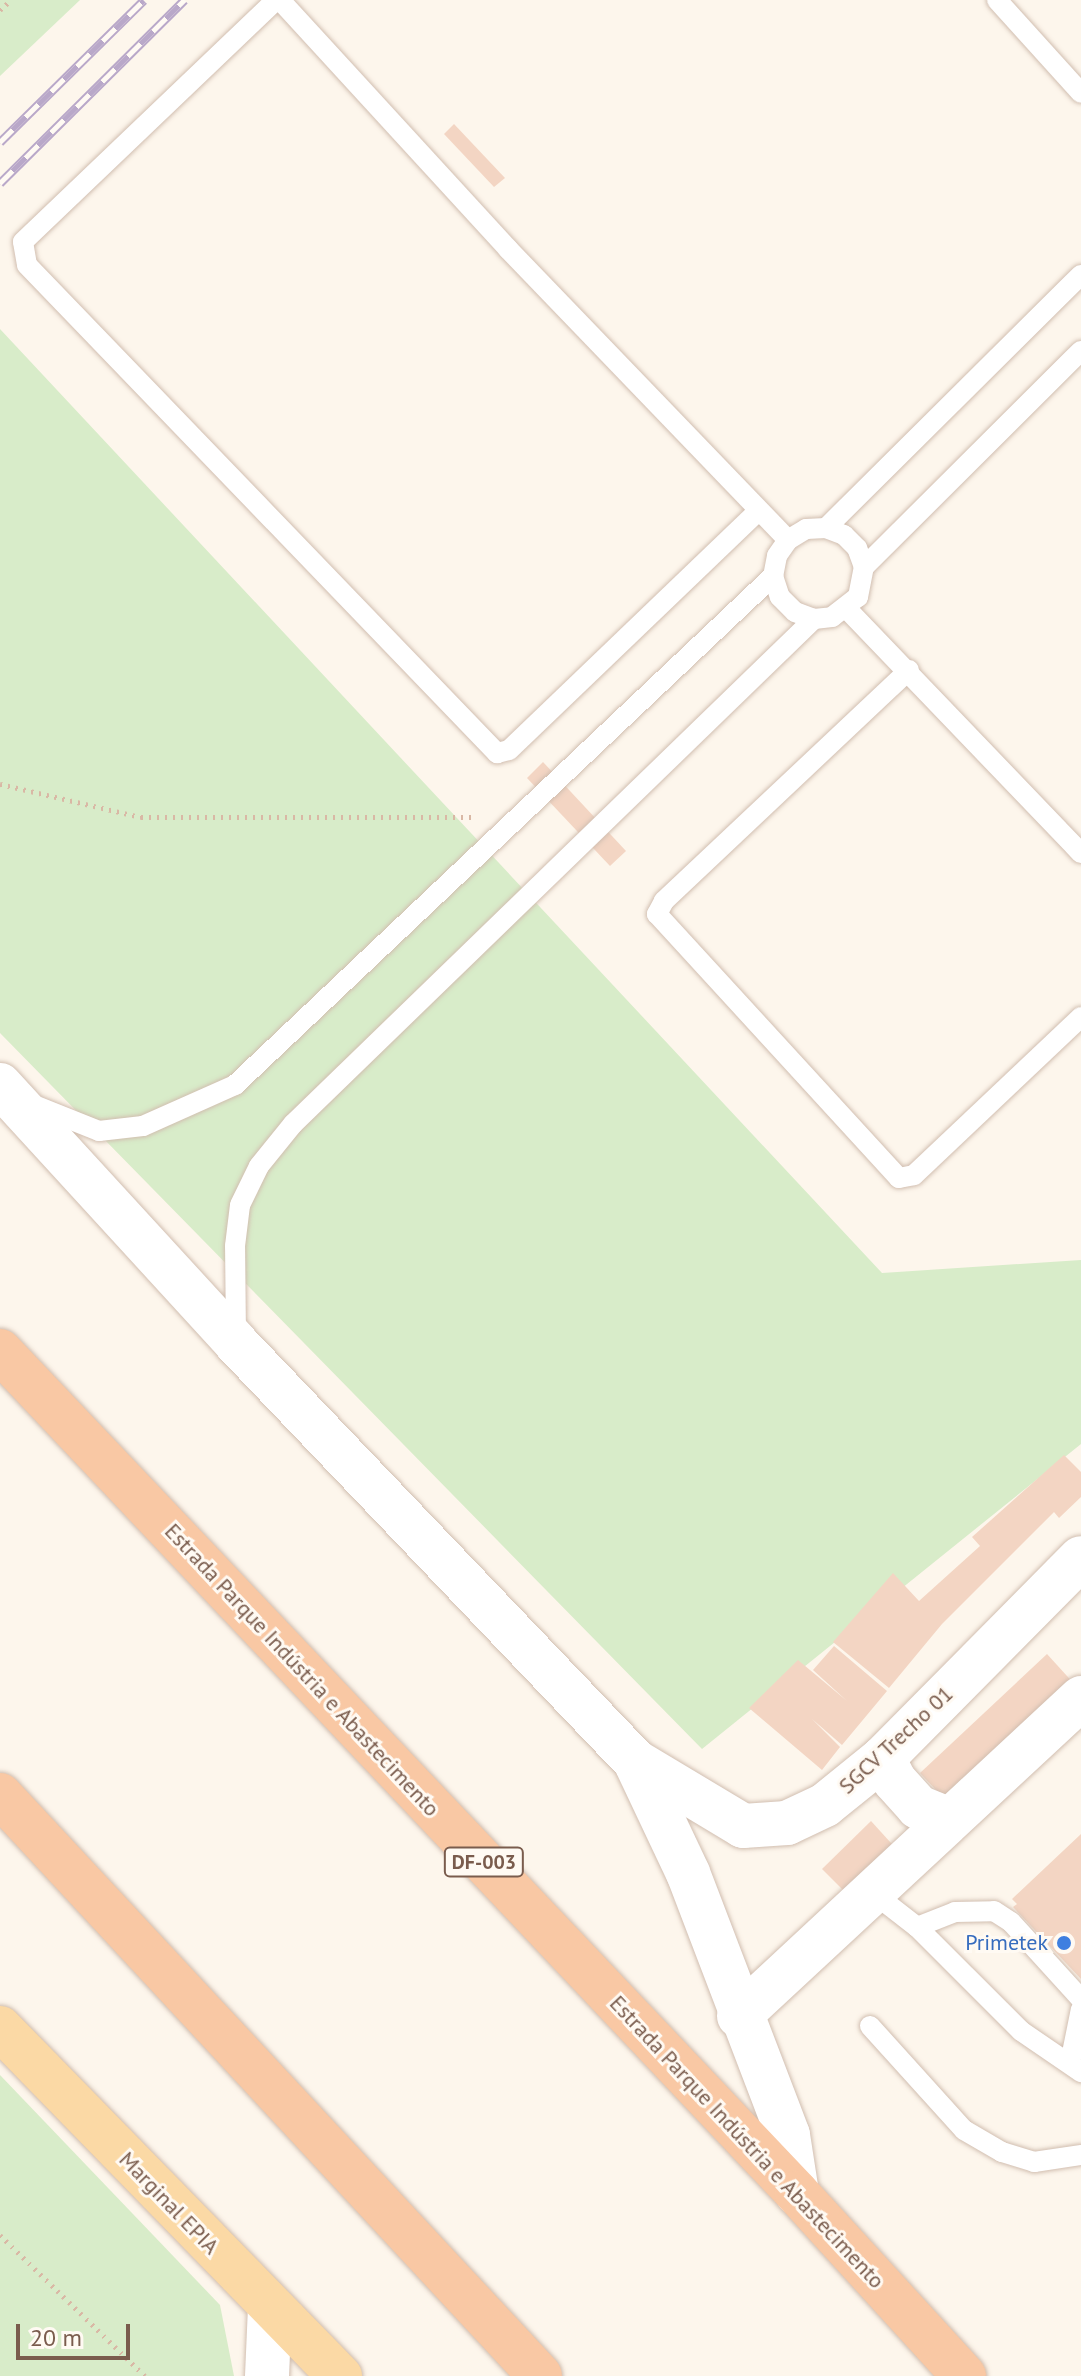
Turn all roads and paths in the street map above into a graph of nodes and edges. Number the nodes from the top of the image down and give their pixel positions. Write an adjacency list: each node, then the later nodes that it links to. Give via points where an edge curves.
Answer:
1 (11, 0): 4 (path)
2 (278, 0): 8 (lane); 8 (lane, via 40,224 23,242 27,265 497,753 509,750)
3 (997, 0): 5 (lane)
4 (0, 10)
5 (1081, 93)
6 (1081, 275): 9 (lane)
7 (1081, 351): 11 (lane)
8 (758, 511): 10 (lane)
9 (826, 528): 10 (lane, via 806,529); 11 (lane, via 857,548)
10 (788, 540): 12 (lane)
11 (864, 567): 13 (lane, via 858,597)
12 (773, 576): 14 (lane, via 780,597 795,612); 17 (lane)
13 (847, 609): 14 (lane); 15 (lane)
14 (814, 619): 21 (lane, via 284,1135 259,1166 240,1205)
15 (909, 670): 18 (lane); 19 (lane, via 664,901 657,914 899,1178 914,1175)
16 (0, 784): 17 (path, via 141,817 476,817)
17 (499, 833): 20 (lane, via 223,1091 143,1126 99,1131)
18 (1081, 853)
19 (1081, 1017)
20 (6, 1091): 21 (street)
21 (236, 1343): 26 (street)
22 (0, 1351): 38 (highway, Estrada Parque Indústria e Abastecimento / DF-003)
23 (1081, 1558): 25 (street, SGCV Trecho 01)
24 (1081, 1698): 28 (street)
25 (883, 1758): 26 (street, SGCV Trecho 01, via 825,1805 787,1823 743,1826); 28 (street, via 918,1807)
26 (635, 1761): 33 (street, via 688,1873)
27 (0, 1795): 44 (highway)
28 (948, 1819): 29 (street)
29 (872, 1892): 30 (lane); 33 (street)
30 (917, 1927): 31 (lane, via 955,1912 994,1911 1011,1922); 36 (lane, via 1021,2031)
31 (1081, 1999)
32 (1081, 2009): 36 (lane)
33 (739, 2016): 38 (street, via 788,2135)
34 (870, 2026): 37 (lane, via 964,2130 1002,2152 1034,2162)
35 (0, 2028): 40 (main road, Marginal EPIA)
36 (1075, 2067)
37 (1081, 2155)
38 (797, 2193): 45 (highway, Estrada Parque Indústria e Abastecimento / DF-003)
39 (0, 2235): 41 (path)
40 (270, 2307): 42 (street); 43 (main road, Marginal EPIA)
41 (145, 2376)
42 (267, 2376)
43 (340, 2376)
44 (540, 2376)
45 (964, 2376)

